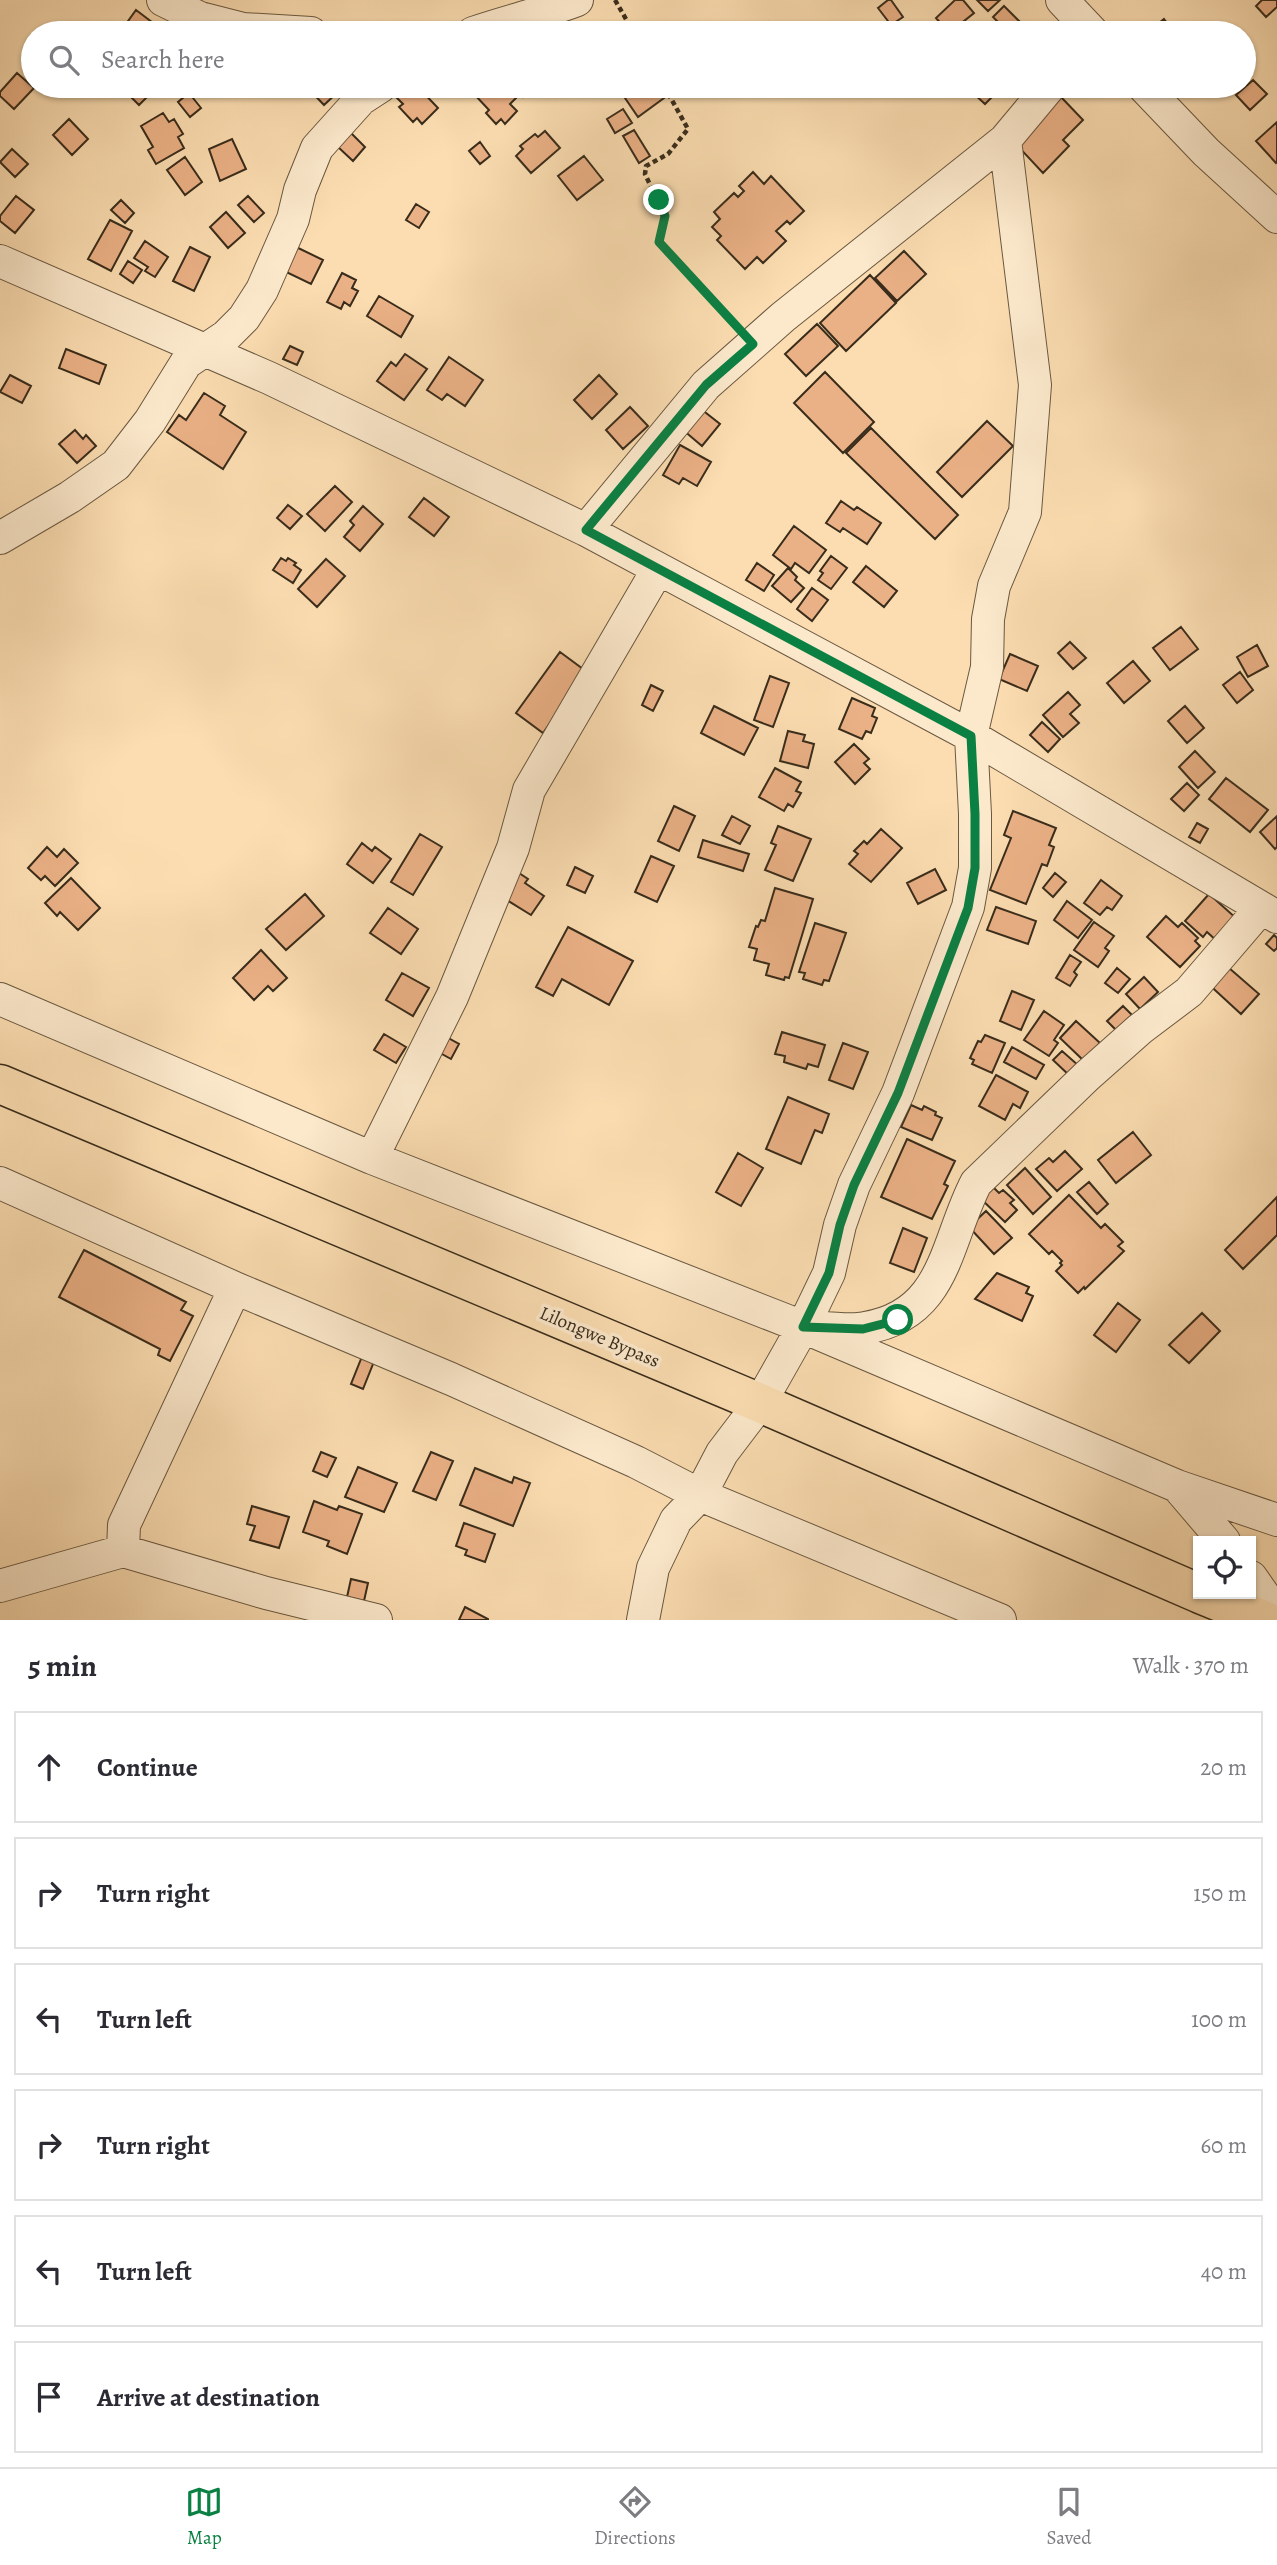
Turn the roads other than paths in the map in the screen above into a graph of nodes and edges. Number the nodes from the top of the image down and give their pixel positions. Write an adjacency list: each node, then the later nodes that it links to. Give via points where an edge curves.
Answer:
1 (163, 0): 5 (street)
2 (577, 0): 4 (street)
3 (1062, 0): 7 (street)
4 (544, 6): 6 (street)
5 (212, 21)
6 (507, 21)
7 (1082, 21)
8 (362, 98): 14 (street, via 317,148 262,290 244,318)
9 (1040, 98): 11 (street)
10 (1154, 98): 12 (street)
11 (1005, 140): 15 (street, via 793,309 706,385); 18 (street, via 1035,385 1026,512 994,586 987,667)
12 (1277, 217)
13 (0, 261): 14 (street)
14 (202, 350): 15 (street); 16 (street, via 186,363 116,465)
15 (586, 530): 17 (street)
16 (0, 538)
17 (658, 569): 18 (street); 22 (street, via 529,790 513,848 452,997)
18 (971, 736): 19 (street); 25 (street, via 975,868 968,908 898,1093 854,1185 829,1273)
19 (1269, 913): 25 (street, via 1189,992 1087,1076 976,1184 937,1279 922,1300 898,1320 863,1329)
20 (0, 999): 22 (street)
21 (0, 1084): 26 (main road, Lilongwe Bypass)
22 (372, 1158): 25 (street)
23 (0, 1183): 24 (street)
24 (235, 1288): 28 (street, via 451,1379); 31 (street, via 124,1525)
25 (803, 1327): 26 (street); 27 (street)
26 (760, 1403): 28 (street, via 722,1453); 34 (main road, Lilongwe Bypass)
27 (1177, 1486): 29 (street); 30 (street)
28 (700, 1495): 38 (street, via 676,1520 653,1568); 39 (street)
29 (1277, 1521)
30 (1220, 1536)
31 (122, 1551): 33 (street); 37 (street)
32 (1256, 1584): 36 (street)
33 (0, 1586)
34 (1193, 1590)
35 (1213, 1599): 40 (main road, Lilongwe Bypass)
36 (1277, 1614)
37 (376, 1620)
38 (643, 1620)
39 (1000, 1620)
40 (1264, 1620)

